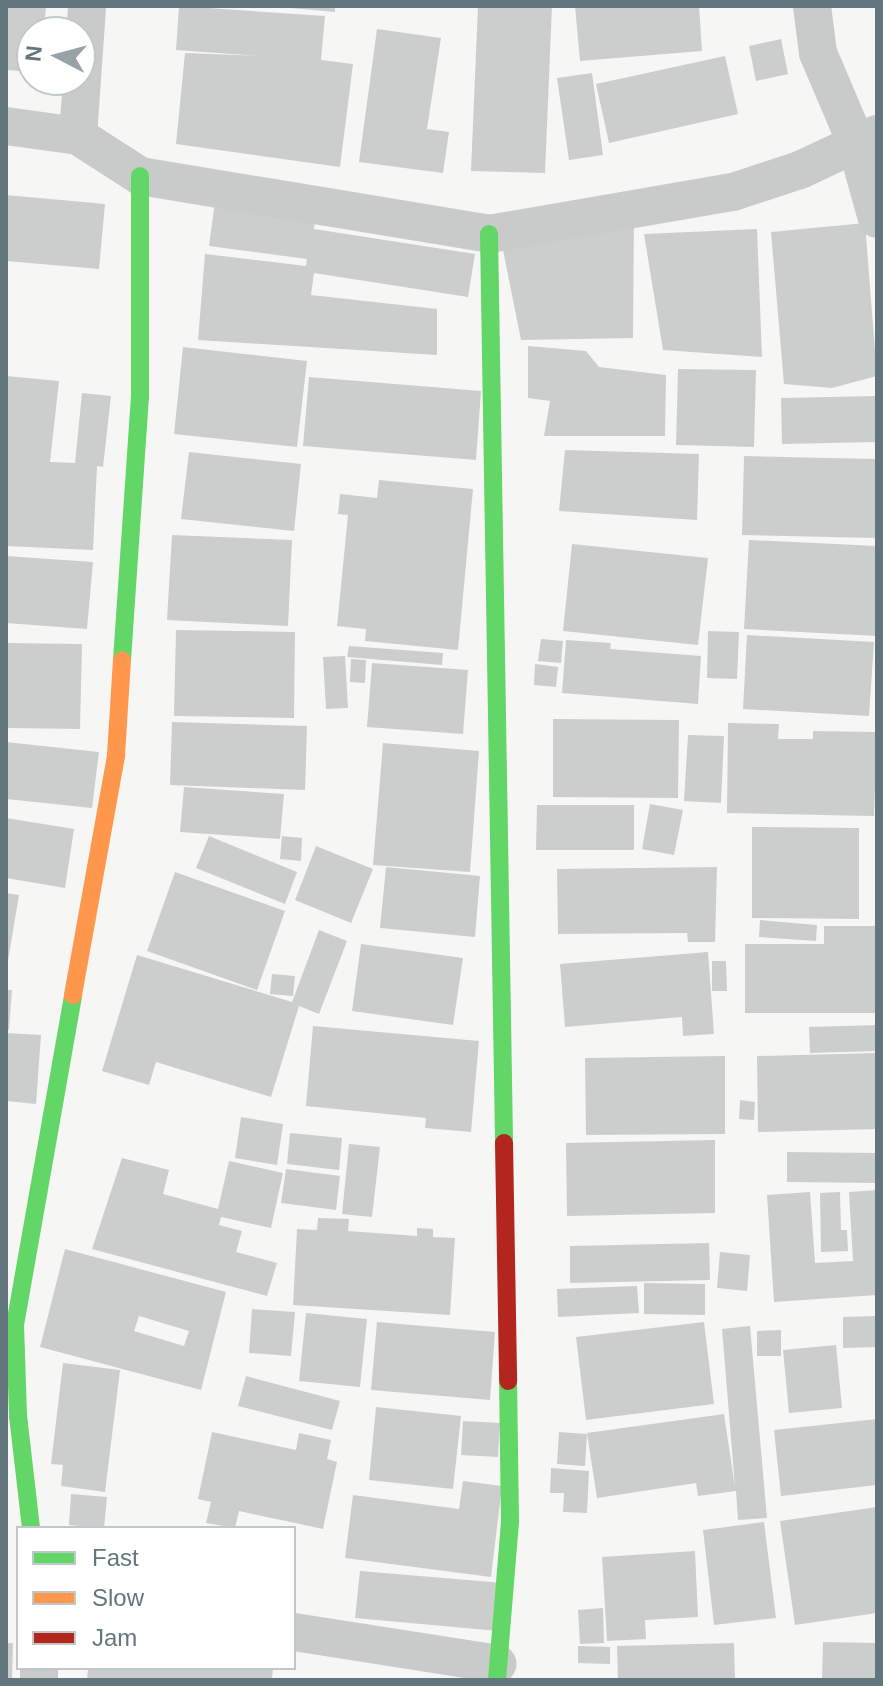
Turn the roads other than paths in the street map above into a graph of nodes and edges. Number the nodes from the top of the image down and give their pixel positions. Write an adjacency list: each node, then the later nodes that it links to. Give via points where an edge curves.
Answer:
1 (87, 6): 4 (street)
2 (812, 6): 5 (street, via 818,53)
3 (6, 126): 4 (street)
4 (78, 136): 6 (street)
5 (866, 137): 7 (street); 8 (street, via 800,170 733,192)
6 (140, 176): 8 (street); 9 (street, via 140,398 116,755 15,1325 18,1415)
7 (877, 219)
8 (489, 234): 11 (street, via 510,1521)
9 (31, 1526)
10 (296, 1632): 11 (street)
11 (497, 1672)

